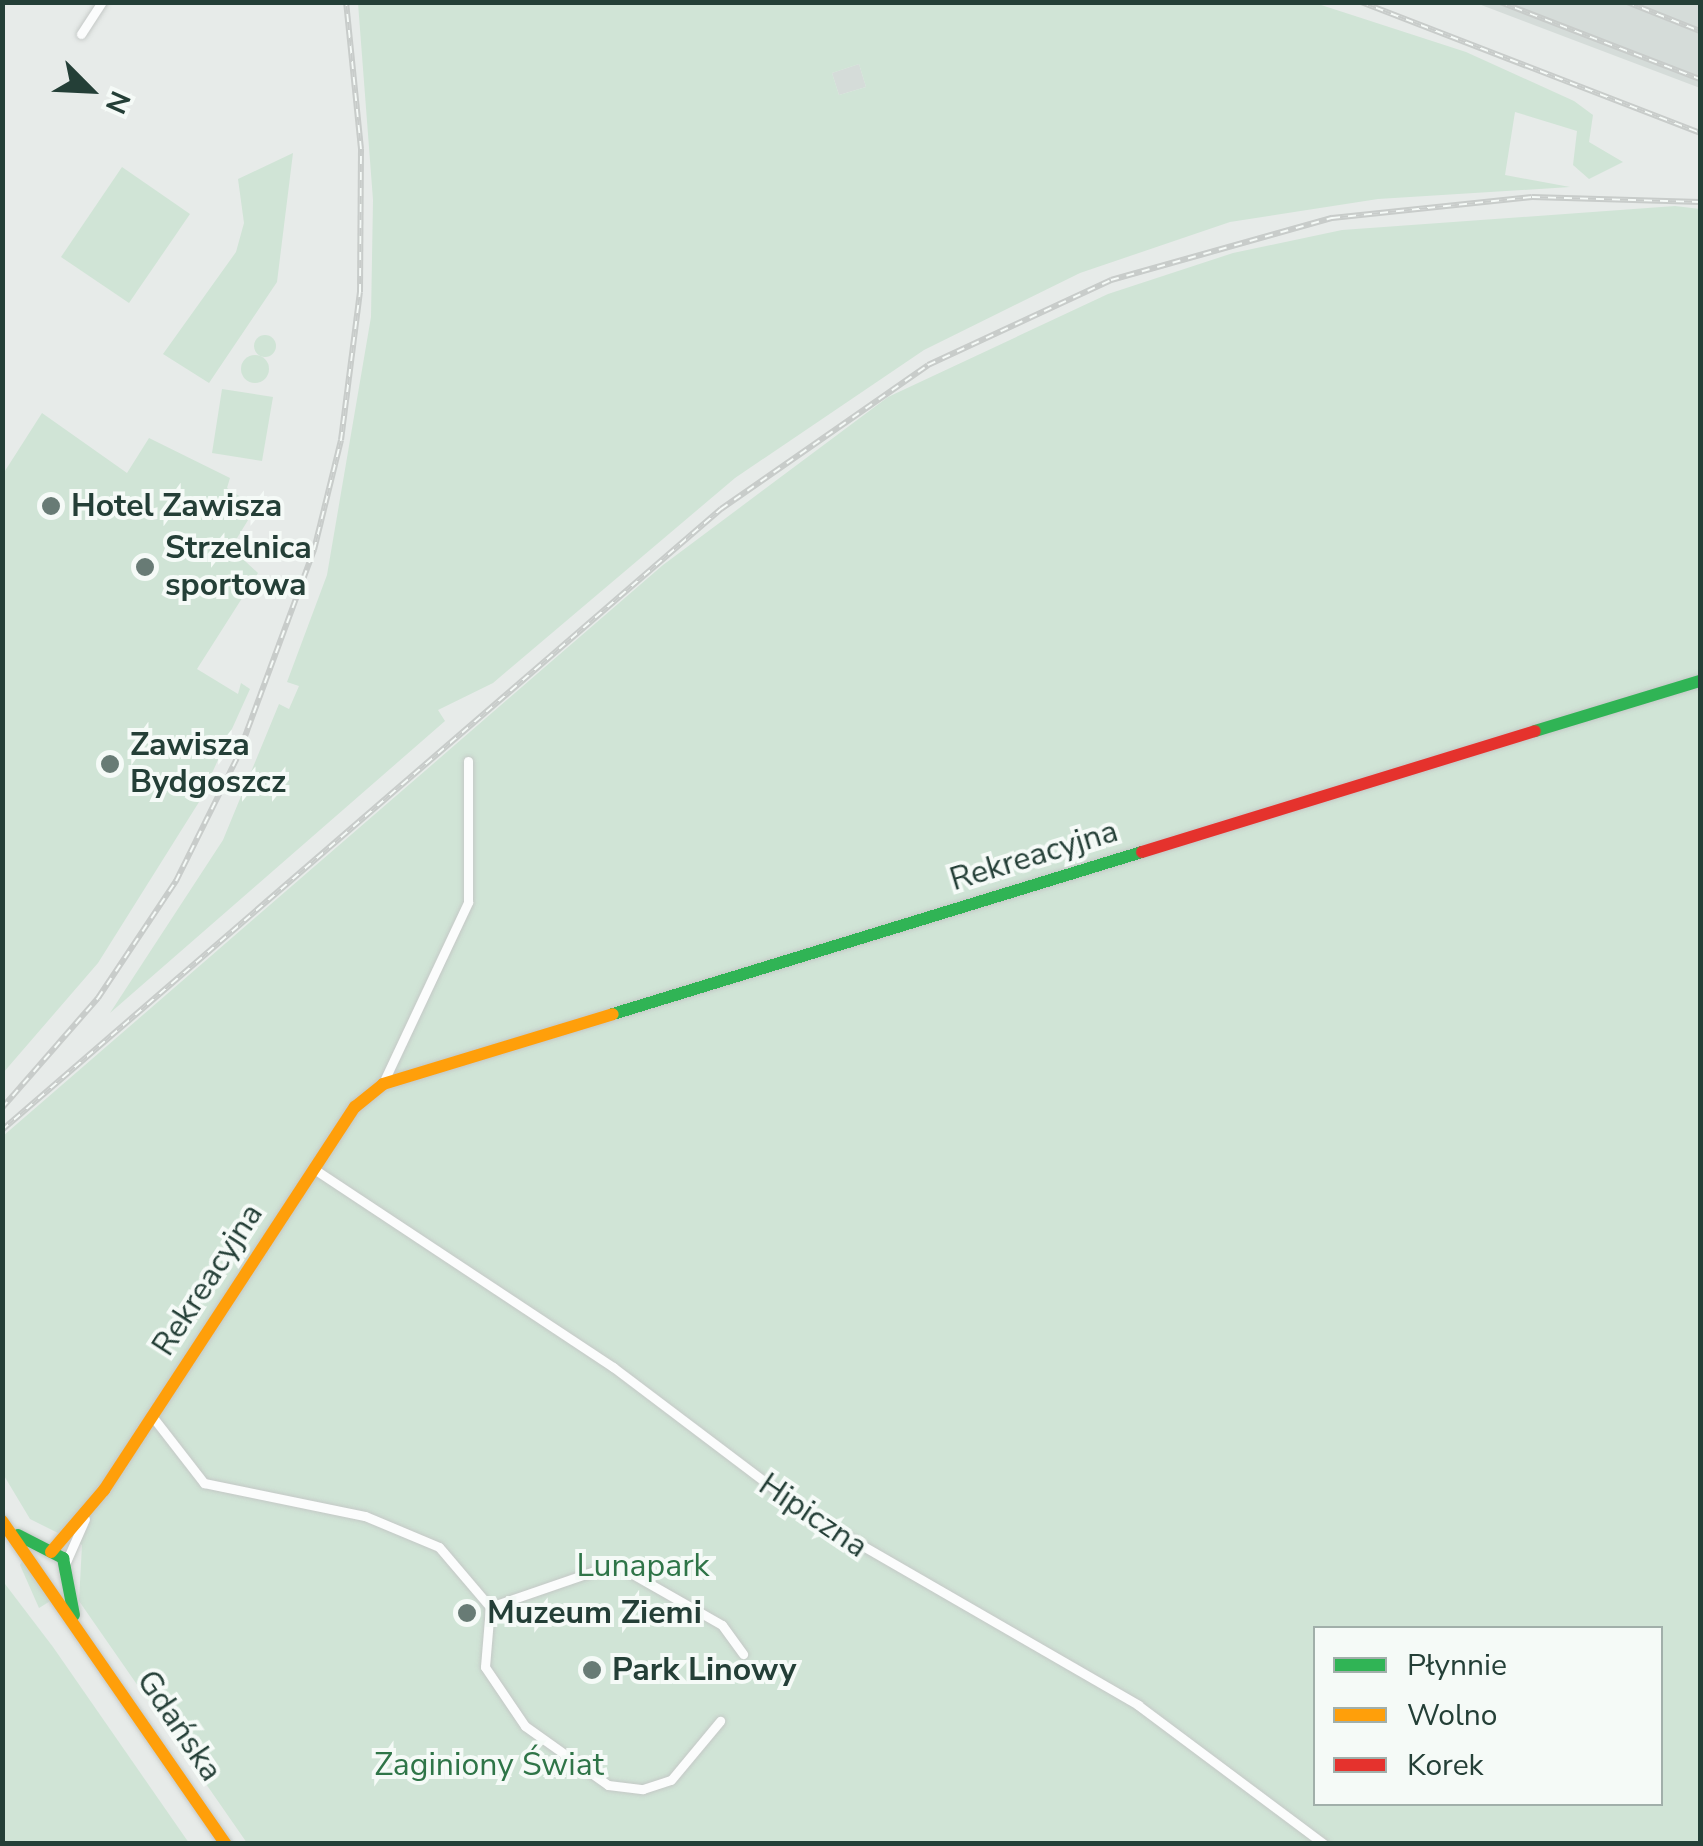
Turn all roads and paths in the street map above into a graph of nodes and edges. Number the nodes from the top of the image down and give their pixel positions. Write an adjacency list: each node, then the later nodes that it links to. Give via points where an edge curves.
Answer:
1 (102, 2): 2 (street)
2 (82, 34)
3 (1700, 681): 5 (street, Rekreacyjna)
4 (468, 761): 5 (street, Rekreacyjna, via 468,902)
5 (383, 1084): 6 (street, Rekreacyjna, via 354,1107)
6 (314, 1169): 7 (street, Rekreacyjna); 20 (street, Hipiczna, via 613,1367 806,1513 1138,1705)
7 (152, 1416): 8 (street, Rekreacyjna); 15 (street, via 204,1482 416,1531)
8 (87, 1514): 10 (street, Rekreacyjna); 11 (street, Rekreacyjna)
9 (2, 1520): 10 (street); 12 (street)
10 (48, 1553): 11 (street); 12 (street)
11 (66, 1562): 13 (street)
12 (33, 1568): 14 (street)
13 (64, 1581): 14 (street); 16 (street, Gdańska)
14 (45, 1586): 16 (street, Gdańska)
15 (490, 1607): 17 (street, via 615,1564 722,1625); 18 (street, via 485,1667 548,1749 608,1784 642,1789 671,1780)
16 (87, 1639): 19 (street, Gdańska)
17 (743, 1654)
18 (720, 1721)
19 (226, 1844)
20 (1324, 1844)

